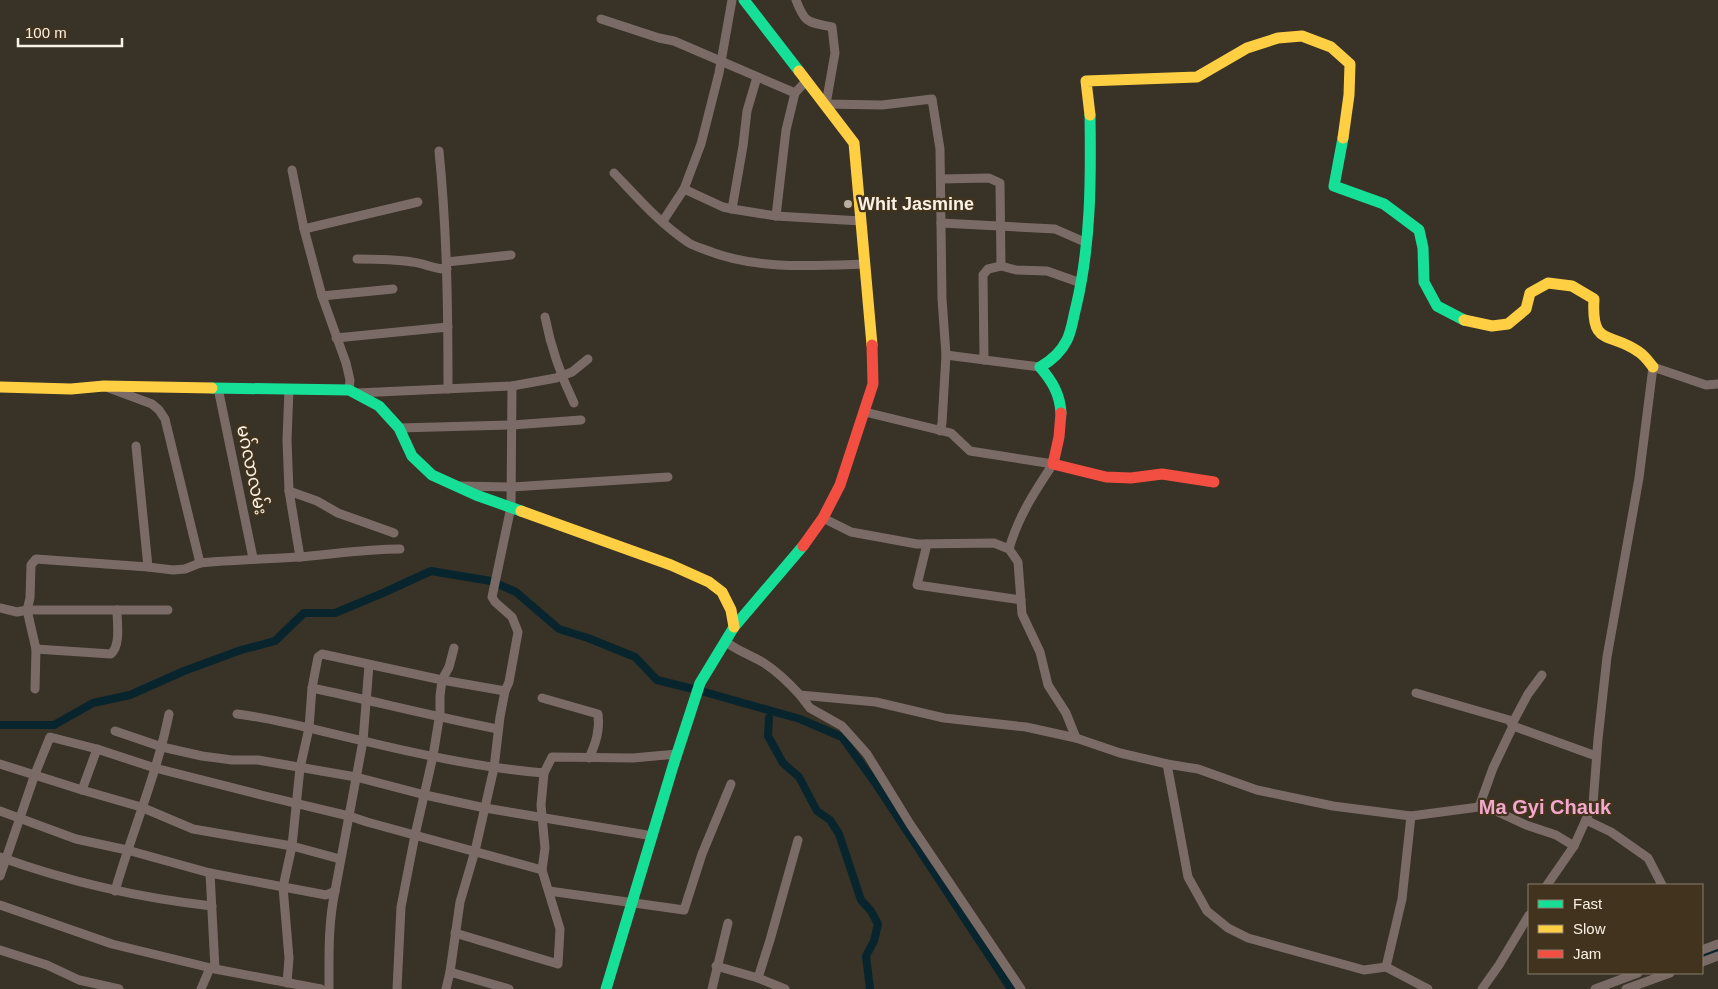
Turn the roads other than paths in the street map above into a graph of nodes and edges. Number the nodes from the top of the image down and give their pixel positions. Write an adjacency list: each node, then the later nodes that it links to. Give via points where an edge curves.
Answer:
1 (732, 0): 5 (street)
2 (744, 0): 7 (street)
3 (796, 0): 9 (street, via 809,23 832,27 835,53)
4 (601, 19): 5 (street, via 674,40)
5 (721, 60): 6 (street); 14 (street, via 701,144)
6 (757, 77): 8 (street); 16 (street, via 747,111)
7 (806, 80): 8 (street); 9 (street)
8 (795, 93): 17 (street, via 786,130)
9 (826, 104): 13 (street, via 882,105 932,99); 18 (street, via 854,143)
10 (439, 151): 27 (street)
11 (292, 170): 22 (street)
12 (614, 173): 19 (street)
13 (941, 179): 20 (street); 21 (street, via 989,178 1000,183)
14 (684, 189): 16 (street); 19 (street)
15 (418, 202): 22 (street)
16 (732, 209): 17 (street)
17 (776, 216): 18 (street)
18 (861, 220): 26 (street)
19 (663, 221): 26 (street, via 690,243 738,260 808,266)
20 (941, 223): 21 (street); 35 (street)
21 (1001, 225): 23 (street, via 1055,229); 28 (street)
22 (304, 229): 31 (street)
23 (1087, 243): 29 (street); 38 (street, via 1091,163 1090,97 1086,81 1197,77 1247,48 1278,38 1302,36 1330,47 1350,64 1348,108 1334,186 1384,204 1419,230 1424,282 1437,306 1465,320 1492,326 1508,324 1526,309 1530,293 1548,282 1572,286 1594,299 1592,318 1597,332 1639,353)
24 (511, 255): 27 (street)
25 (357, 259): 27 (street, via 395,259 441,269)
26 (864, 264): 50 (street, via 873,356 873,384)
27 (447, 265): 33 (street)
28 (1001, 266): 29 (street, via 1047,271); 37 (street, via 988,269 983,276)
29 (1081, 283): 39 (street, via 1068,340 1051,361)
30 (393, 289): 31 (street)
31 (322, 296): 34 (street)
32 (545, 316): 40 (street)
33 (448, 327): 34 (street); 47 (street)
34 (336, 338): 48 (street)
35 (946, 355): 37 (street); 54 (street)
36 (588, 359): 40 (street)
37 (984, 360): 39 (street)
38 (1653, 366): 41 (street, via 1706,385); 104 (street, via 1639,478 1607,657)
39 (1040, 367): 56 (street, via 1057,388 1062,402)
40 (561, 376): 43 (street); 49 (street)
41 (1718, 384)
42 (104, 386): 44 (street, via 71,389); 45 (street); 70 (street, via 152,404 165,419)
43 (512, 386): 47 (street); 52 (street)
44 (0, 387)
45 (218, 388): 46 (street); 69 (street, မဂ်လာလမ်း)
46 (289, 389): 48 (street); 61 (street)
47 (448, 389): 48 (street)
48 (353, 391): 53 (street, via 379,406)
49 (574, 403)
50 (865, 412): 54 (street); 63 (street, via 840,484)
51 (581, 420): 52 (street)
52 (512, 425): 53 (street); 60 (street)
53 (399, 428): 59 (street, via 412,456 432,475)
54 (940, 431): 56 (street, via 951,433 970,451)
55 (136, 446): 71 (street)
56 (1053, 464): 58 (street, via 1106,477 1162,474); 67 (street, via 1031,498 1014,531)
57 (668, 477): 60 (street)
58 (1214, 482)
59 (453, 486): 60 (street); 62 (street)
60 (512, 488): 62 (street)
61 (288, 491): 64 (street); 68 (street)
62 (511, 507): 77 (street, via 709,582 722,592); 86 (street, via 492,597 512,617 518,632)
63 (823, 518): 65 (street, via 851,532); 77 (street)
64 (394, 533)
65 (927, 544): 67 (street, via 994,543); 72 (street, via 917,585)
66 (400, 549): 68 (street)
67 (1009, 549): 72 (street, via 1018,562)
68 (300, 557): 69 (street)
69 (253, 558): 70 (street)
70 (200, 563): 71 (street, via 186,569)
71 (148, 567): 74 (street, via 36,559 31,565)
72 (1021, 600): 98 (street, via 1022,614 1040,652 1048,685 1066,713)
73 (0, 608): 74 (street, via 18,612)
74 (27, 610): 75 (street); 80 (street)
75 (117, 610): 76 (street); 80 (street, via 117,642 111,654)
76 (168, 610)
77 (734, 626): 78 (street)
78 (726, 641): 88 (street, via 786,679); 102 (street, via 700,683)
79 (454, 648): 83 (street)
80 (36, 649): 85 (street)
81 (369, 665): 83 (street); 84 (street, via 322,654 318,657); 90 (street)
82 (1542, 675): 94 (street, via 1528,694)
83 (442, 680): 86 (street); 93 (street)
84 (312, 688): 90 (street); 95 (street)
85 (35, 689)
86 (505, 691): 96 (street)
87 (1416, 693): 94 (street, via 1509,720)
88 (800, 695): 98 (street, via 876,702 944,718 1026,727); 177 (street, via 810,708 842,726 867,754 910,824)
89 (542, 698): 105 (street, via 598,714 599,728)
90 (366, 700): 93 (street); 99 (street)
91 (169, 714): 100 (street)
92 (237, 714): 95 (street)
93 (439, 718): 96 (street); 103 (street)
94 (1513, 725): 104 (street); 119 (street, via 1493,768)
95 (309, 728): 99 (street); 109 (street)
96 (498, 729): 110 (street)
97 (115, 731): 100 (street)
98 (1076, 738): 107 (street)
99 (363, 741): 103 (street); 113 (street)
100 (162, 747): 108 (street); 109 (street, via 202,756 258,760)
101 (97, 749): 108 (street); 112 (street, via 50,737); 115 (street)
102 (677, 754): 105 (street); 128 (street)
103 (433, 756): 110 (street); 116 (street)
104 (1596, 756): 126 (street, via 1593,804)
105 (589, 758): 111 (street, via 552,757)
106 (0, 764): 112 (street)
107 (1167, 764): 123 (street, via 1198,769 1258,790 1332,806); 157 (street, via 1188,877 1207,911 1228,928 1248,938 1364,970)
108 (155, 768): 117 (street); 118 (street)
109 (300, 768): 113 (street); 117 (street)
110 (494, 768): 111 (street); 120 (street)
111 (544, 773): 124 (street)
112 (35, 774): 115 (street); 125 (street)
113 (356, 777): 116 (street); 122 (street)
114 (731, 784): 145 (street, via 702,854 684,910)
115 (82, 790): 118 (street)
116 (425, 795): 120 (street); 127 (street)
117 (296, 804): 122 (street); 130 (street)
118 (142, 807): 130 (street, via 193,829); 132 (street)
119 (1480, 807): 123 (street); 131 (street, via 1556,835)
120 (485, 808): 124 (street); 133 (street)
121 (0, 811): 125 (street)
122 (349, 816): 127 (street); 135 (street)
123 (1411, 816): 157 (street, via 1402,900)
124 (542, 817): 128 (street); 136 (street, via 545,848)
125 (20, 818): 132 (street, via 76,839); 134 (street)
126 (1586, 820): 131 (street); 140 (street, via 1611,832 1648,858)
127 (415, 835): 133 (street); 171 (street, via 401,907)
128 (653, 836): 145 (street)
129 (798, 840): 162 (street)
130 (292, 846): 135 (street); 141 (street)
131 (1574, 846): 139 (street)
132 (127, 850): 137 (street); 144 (street)
133 (475, 851): 136 (street); 150 (street)
134 (3, 858): 138 (street); 144 (street)
135 (340, 859): 142 (street)
136 (542, 870): 143 (street)
137 (210, 874): 141 (street); 147 (street)
138 (0, 876)
139 (1548, 884)
140 (1661, 884)
141 (283, 887): 142 (street, via 326,895); 163 (street)
142 (335, 891): 170 (street, via 328,954)
143 (549, 891): 145 (street); 150 (street, via 560,928 558,964)
144 (115, 892): 147 (street)
145 (633, 902): 174 (street)
146 (0, 905): 158 (street, via 112,944)
147 (212, 906): 158 (street)
148 (1528, 916): 179 (street)
149 (728, 922): 156 (street)
150 (455, 933): 159 (street)
151 (1718, 944): 153 (street)
152 (0, 950): 164 (street, via 47,965)
153 (1703, 950)
154 (1718, 956): 155 (street)
155 (1703, 962)
156 (716, 966): 162 (street); 175 (street)
157 (1386, 967): 178 (street)
158 (212, 969): 163 (street); 168 (street)
159 (450, 972): 172 (street); 173 (street)
160 (1635, 974): 180 (street)
161 (1668, 974): 166 (street)
162 (758, 978): 165 (street)
163 (288, 983): 169 (street)
164 (78, 984): 167 (street)
165 (774, 987): 176 (street)
166 (1636, 987): 181 (street)
167 (118, 989)
168 (201, 989)
169 (321, 989)
170 (329, 989)
171 (397, 989)
172 (446, 989)
173 (510, 989)
174 (606, 989)
175 (712, 989)
176 (785, 989)
177 (1022, 989)
178 (1428, 989)
179 (1482, 989)
180 (1595, 989)
181 (1626, 989)

